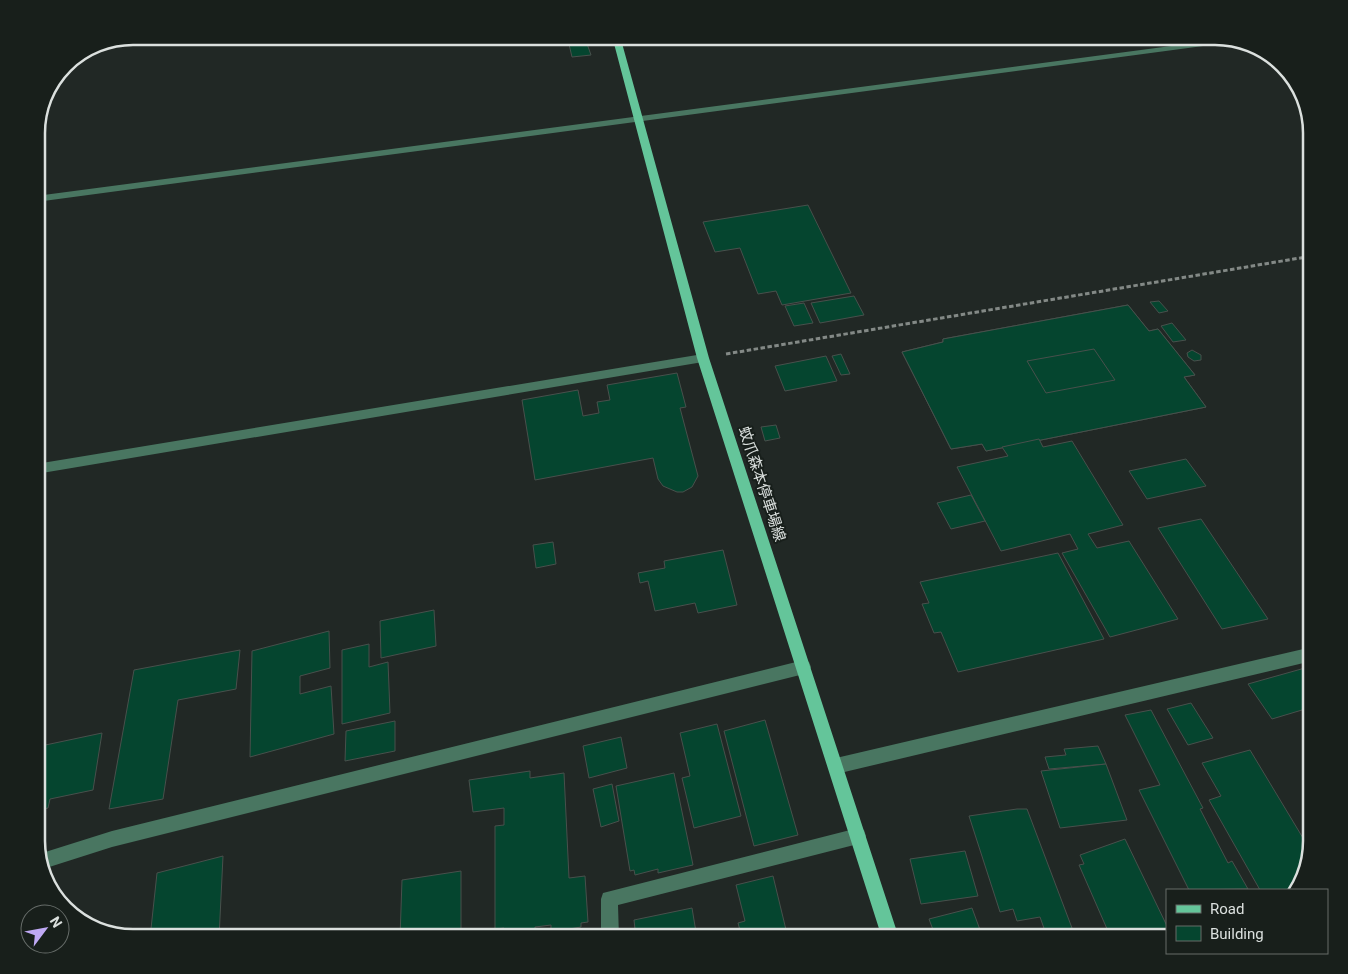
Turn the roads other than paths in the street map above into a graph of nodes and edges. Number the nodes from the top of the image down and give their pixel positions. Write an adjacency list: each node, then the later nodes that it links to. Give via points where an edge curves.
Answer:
1 (618, 45): 3 (main road, 蚊爪森本停車場線)
2 (1200, 45): 3 (street)
3 (638, 120): 4 (street); 5 (main road, 蚊爪森本停車場線)
4 (45, 198)
5 (703, 358): 6 (street); 8 (main road, 蚊爪森本停車場線)
6 (45, 468)
7 (1303, 656): 9 (street)
8 (804, 668): 9 (main road, 蚊爪森本停車場線); 11 (street, via 112,839)
9 (836, 766): 10 (main road, 蚊爪森本停車場線)
10 (858, 836): 12 (street, via 609,898); 13 (main road, 蚊爪森本停車場線)
11 (47, 859)
12 (610, 929)
13 (888, 929)

